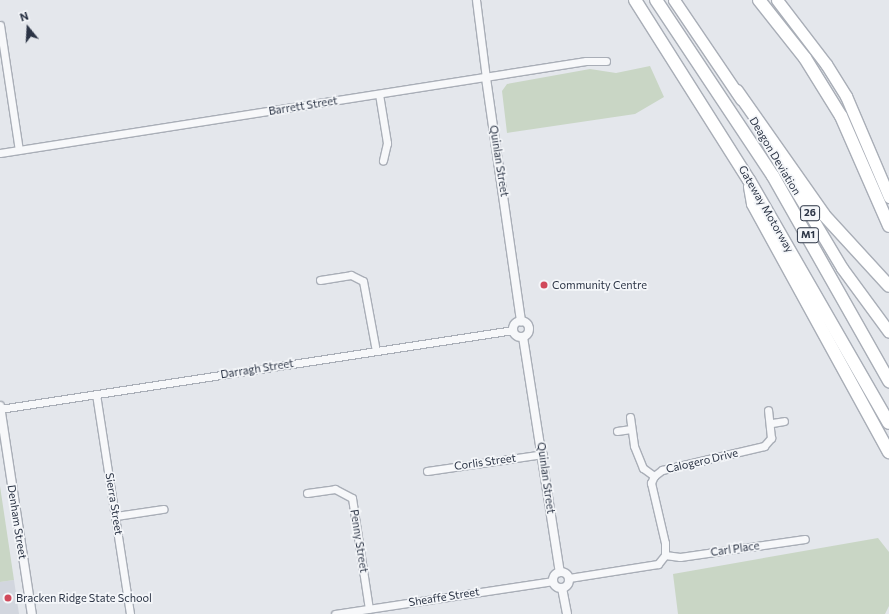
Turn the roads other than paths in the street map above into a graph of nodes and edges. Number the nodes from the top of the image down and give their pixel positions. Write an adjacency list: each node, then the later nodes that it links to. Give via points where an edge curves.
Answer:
1 (476, 0): 9 (street, Quinlan Street)
2 (635, 0): 15 (highway, Gateway Motorway / M1)
3 (656, 0): 25 (highway, Gateway Motorway / M1, via 773,176)
4 (674, 0): 10 (highway, Deagon Deviation / 26)
5 (759, 0): 17 (highway, via 801,52 836,106)
6 (777, 0): 16 (highway, via 826,64 846,96)
7 (0, 25): 12 (street)
8 (606, 61): 9 (street, Barrett Street)
9 (486, 78): 11 (street, Barrett Street); 20 (street, Quinlan Street)
10 (737, 91): 19 (highway, via 824,215); 22 (highway, Deagon Deviation / 26, via 842,268)
11 (379, 94): 12 (street, Barrett Street); 14 (street, via 387,143)
12 (19, 150): 13 (street, Barrett Street)
13 (0, 153)
14 (383, 161)
15 (749, 180): 32 (highway, Gateway Motorway / M1); 35 (highway, via 753,204)
16 (889, 197)
17 (889, 226)
18 (320, 280): 24 (street, via 351,276 364,281)
19 (889, 286)
20 (520, 321): 21 (street); 23 (street, Quinlan Street, via 529,329)
21 (513, 330): 23 (street, via 516,336); 24 (street, Darragh Street)
22 (889, 332)
23 (523, 337): 36 (street, Quinlan Street)
24 (376, 351): 26 (street, Darragh Street)
25 (889, 381)
26 (96, 394): 27 (street, Darragh Street); 41 (street, Sierra Street)
27 (0, 407): 49 (street, Denham Street)
28 (768, 410): 31 (street, Calogero Drive)
29 (630, 417): 33 (street)
30 (784, 421): 31 (street)
31 (772, 423): 38 (street, Calogero Drive, via 771,438 764,446 662,470)
32 (889, 423)
33 (631, 429): 34 (street); 38 (street, via 643,468)
34 (617, 431)
35 (889, 452)
36 (543, 454): 37 (street, Corlis Street); 44 (street, Quinlan Street)
37 (427, 470)
38 (654, 476): 43 (street, Calogero Drive, via 651,483)
39 (307, 493): 48 (street, Penny Street, via 342,489 352,498)
40 (163, 509): 41 (street)
41 (116, 516): 50 (street, Sierra Street)
42 (805, 539): 43 (street, Carl Place, via 680,557)
43 (665, 554): 45 (street, via 658,564)
44 (560, 572): 45 (street); 46 (street)
45 (569, 578): 47 (street)
46 (552, 581): 47 (street); 48 (street, Sheaffe Street)
47 (562, 588): 52 (street)
48 (369, 609): 51 (street, Sheaffe Street)
49 (32, 614)
50 (130, 614)
51 (335, 614)
52 (567, 614)

